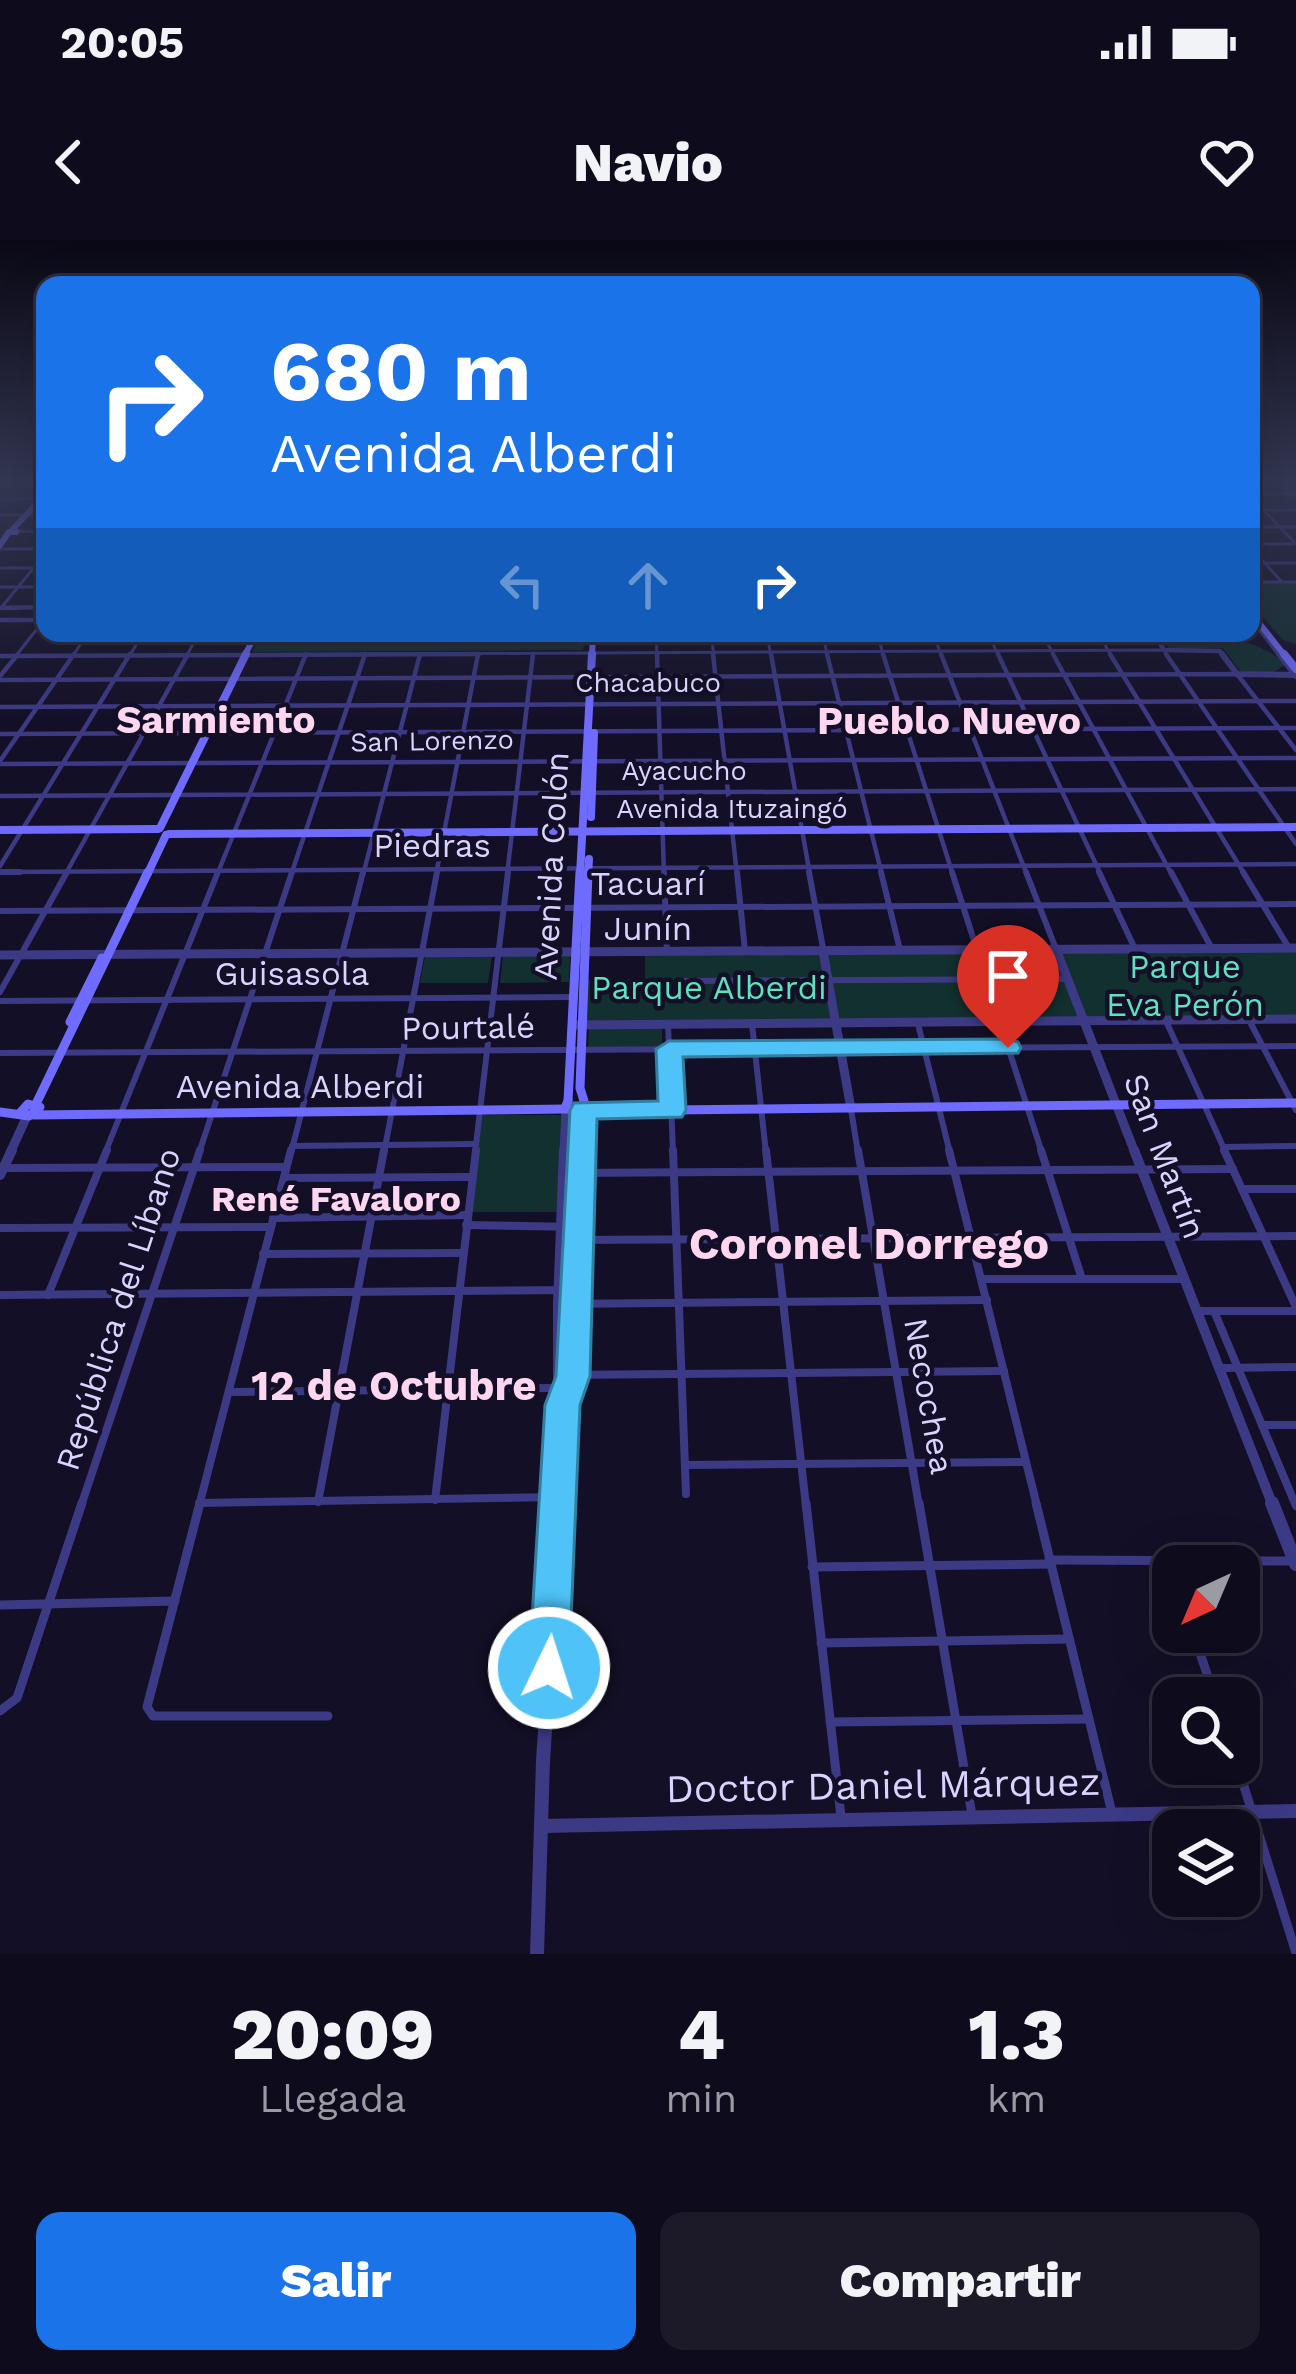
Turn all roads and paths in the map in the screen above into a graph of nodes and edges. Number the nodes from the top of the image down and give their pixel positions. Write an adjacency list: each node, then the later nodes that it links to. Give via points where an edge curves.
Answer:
1 (1260, 563): 2 (street)
2 (1264, 563): 7 (street)
3 (36, 564): 5 (street)
4 (0, 568): 5 (street)
5 (33, 568): 10 (street)
6 (1260, 582): 7 (street)
7 (1282, 582): 8 (street)
8 (1296, 582)
9 (0, 587): 10 (street)
10 (16, 587): 11 (street); 13 (street)
11 (36, 587)
12 (36, 607): 13 (street)
13 (1, 608)
14 (0, 620): 15 (street)
15 (36, 620)
16 (1260, 624): 55 (main road)
17 (36, 630): 54 (street)
18 (81, 642): 51 (street)
19 (137, 642): 52 (street)
20 (194, 642): 47 (street)
21 (254, 642): 48 (main road)
22 (596, 642): 38 (main road, Avenida Colón)
23 (656, 642): 39 (street)
24 (712, 642): 40 (street)
25 (768, 642): 41 (street, Necochea)
26 (824, 642): 42 (street)
27 (880, 642): 43 (street)
28 (936, 642): 35 (street, San Martín)
29 (992, 642): 36 (street)
30 (1047, 642): 37 (street)
31 (1104, 642): 33 (street)
32 (1159, 642): 34 (street)
33 (1109, 650): 34 (street); 37 (street); 59 (street)
34 (1165, 650): 57 (street); 58 (street, via 1218,651)
35 (939, 651): 36 (street); 43 (street); 64 (street, San Martín)
36 (996, 651): 37 (street); 65 (street)
37 (1052, 651): 56 (street)
38 (595, 652): 39 (street); 46 (street); 66 (main road, Avenida Colón)
39 (657, 652): 40 (street); 67 (street)
40 (712, 652): 41 (street); 60 (street)
41 (770, 652): 42 (street); 61 (street, Necochea)
42 (826, 652): 43 (street); 62 (street)
43 (883, 652): 63 (street)
44 (420, 653): 45 (street); 50 (street); 69 (street)
45 (478, 653): 46 (street); 70 (street)
46 (533, 653): 71 (street)
47 (187, 654): 48 (street); 52 (street); 72 (street)
48 (248, 654): 49 (street); 73 (main road)
49 (306, 654): 50 (street); 74 (street)
50 (365, 654): 75 (street, República del Líbano)
51 (72, 655): 52 (street); 54 (street); 76 (street)
52 (129, 655): 77 (street)
53 (0, 656): 54 (street)
54 (15, 656): 68 (street)
55 (1291, 664): 58 (street)
56 (1064, 674): 59 (street); 65 (street); 85 (street)
57 (1180, 674): 58 (street); 59 (street); 80 (street)
58 (1238, 674): 81 (street)
59 (1123, 675): 79 (street)
60 (716, 676): 61 (street); 67 (street); 91 (street)
61 (774, 676): 62 (street); 87 (street, Necochea)
62 (832, 676): 63 (street); 88 (street)
63 (891, 676): 64 (street); 82 (street)
64 (950, 676): 65 (street); 83 (street, San Martín)
65 (1007, 676): 84 (street)
66 (594, 677): 67 (street); 71 (street); 90 (main road, Avenida Colón)
67 (658, 677): 86 (street)
68 (0, 678): 76 (street)
69 (414, 678): 70 (street); 75 (street); 94 (street)
70 (473, 678): 71 (street); 95 (street)
71 (532, 678): 89 (street)
72 (174, 679): 73 (street); 77 (street); 99 (street)
73 (236, 679): 74 (street); 100 (main road)
74 (296, 679): 75 (street); 92 (street)
75 (355, 679): 93 (street, República del Líbano)
76 (56, 680): 77 (street); 97 (street)
77 (114, 680): 98 (street)
78 (1296, 700): 81 (street, Chacabuco)
79 (1139, 701): 80 (street, Chacabuco); 85 (street, Chacabuco); 105 (street)
80 (1199, 701): 81 (street, Chacabuco); 101 (street)
81 (1259, 701): 102 (street)
82 (900, 702): 83 (street, Chacabuco); 88 (street, Chacabuco); 107 (street)
83 (959, 702): 84 (street, Chacabuco); 108 (street, San Martín)
84 (1021, 702): 85 (street, Chacabuco); 109 (street)
85 (1078, 702): 104 (street)
86 (659, 703): 90 (street, Chacabuco); 91 (street, Chacabuco); 111 (street)
87 (779, 703): 88 (street, Chacabuco); 91 (street, Chacabuco); 113 (street, Necochea)
88 (838, 703): 106 (street)
89 (528, 704): 90 (street, Chacabuco); 95 (street, Chacabuco); 116 (street)
90 (592, 704): 110 (main road, Avenida Colón)
91 (718, 704): 112 (street)
92 (286, 705): 93 (street, Chacabuco); 100 (street, Chacabuco); 118 (street)
93 (347, 705): 94 (street, Chacabuco); 119 (street, República del Líbano)
94 (407, 705): 95 (street, Chacabuco); 114 (street)
95 (468, 705): 115 (street)
96 (0, 706): 97 (street, Chacabuco)
97 (37, 706): 98 (street, Chacabuco); 121 (street)
98 (99, 706): 99 (street, Chacabuco); 122 (street)
99 (160, 706): 100 (street, Chacabuco); 123 (street)
100 (224, 706): 117 (main road)
101 (1217, 728): 102 (street); 105 (street); 126 (street)
102 (1280, 728): 103 (street); 124 (street)
103 (1296, 728)
104 (1093, 729): 105 (street); 109 (street); 127 (street)
105 (1155, 729): 125 (street)
106 (845, 730): 107 (street); 113 (street); 129 (street)
107 (909, 730): 108 (street); 130 (street)
108 (970, 730): 109 (street); 131 (street, San Martín)
109 (1032, 730): 132 (street)
110 (590, 731): 111 (street); 116 (street); 134 (main road, Avenida Colón)
111 (659, 731): 112 (street); 135 (street)
112 (721, 731): 113 (street); 128 (street)
113 (784, 731): 136 (street, Necochea)
114 (399, 732): 115 (street); 119 (street); 141 (street)
115 (463, 732): 116 (street); 142 (street)
116 (525, 732): 133 (street)
117 (210, 733): 118 (street); 123 (street); 139 (main road)
118 (274, 733): 119 (street); 144 (street)
119 (338, 733): 140 (street, República del Líbano)
120 (0, 734): 121 (street)
121 (19, 734): 122 (street); 137 (street)
122 (81, 734): 123 (street); 143 (street)
123 (144, 734): 138 (street)
124 (1296, 754): 126 (street, San Lorenzo)
125 (1173, 758): 126 (street, San Lorenzo); 127 (street, San Lorenzo); 145 (street)
126 (1237, 758): 148 (street)
127 (1109, 759): 132 (street, San Lorenzo); 147 (street)
128 (724, 760): 135 (street, San Lorenzo); 136 (street, San Lorenzo); 157 (street)
129 (852, 760): 130 (street, San Lorenzo); 136 (street, San Lorenzo); 149 (street)
130 (918, 760): 131 (street, San Lorenzo); 150 (street)
131 (982, 760): 132 (street, San Lorenzo); 151 (street, San Martín)
132 (1046, 760): 152 (street)
133 (521, 761): 134 (street, San Lorenzo); 142 (street, San Lorenzo); 155 (street)
134 (590, 761): 135 (street, San Lorenzo); 153 (main road, Avenida Colón)
135 (660, 761): 156 (street)
136 (788, 761): 154 (street, Necochea)
137 (0, 763): 143 (street, San Lorenzo)
138 (128, 763): 139 (street, San Lorenzo); 143 (street, San Lorenzo); 165 (street)
139 (196, 763): 144 (street, San Lorenzo); 162 (main road)
140 (327, 763): 141 (street, San Lorenzo); 144 (street, San Lorenzo); 159 (street, República del Líbano)
141 (392, 763): 142 (street, San Lorenzo); 160 (street)
142 (457, 763): 161 (street)
143 (64, 764): 164 (street)
144 (262, 764): 158 (street)
145 (1192, 789): 147 (street, Ayacucho); 148 (street, Ayacucho); 166 (street)
146 (1296, 789): 148 (street, Ayacucho)
147 (1125, 790): 152 (street, Ayacucho); 171 (street)
148 (1258, 790): 167 (street)
149 (861, 791): 150 (street, Ayacucho); 154 (street, Ayacucho); 173 (street)
150 (928, 791): 151 (street, Ayacucho); 168 (street)
151 (994, 791): 152 (street, Ayacucho); 169 (street, San Martín)
152 (1061, 791): 170 (street)
153 (589, 792): 155 (street, Ayacucho); 156 (street, Ayacucho); 174 (main road, Avenida Colón)
154 (794, 792): 157 (street, Ayacucho); 172 (street, Necochea)
155 (516, 793): 161 (street, Ayacucho); 180 (street)
156 (662, 793): 157 (street, Ayacucho); 175 (street)
157 (728, 793): 176 (street)
158 (250, 794): 159 (street, Ayacucho); 162 (street, Ayacucho); 182 (street)
159 (316, 794): 160 (street, Ayacucho); 177 (street, República del Líbano)
160 (383, 794): 161 (street, Ayacucho); 178 (street)
161 (451, 794): 179 (street)
162 (181, 795): 165 (street, Ayacucho); 181 (main road)
163 (0, 796): 164 (street, Ayacucho)
164 (43, 796): 165 (street, Ayacucho); 184 (street)
165 (109, 796): 185 (street)
166 (1214, 826): 167 (main road, Avenida Ituzaingó); 171 (main road, Avenida Ituzaingó); 190 (street)
167 (1290, 826): 186 (street)
168 (939, 827): 169 (main road, Avenida Ituzaingó); 173 (main road, Avenida Ituzaingó); 192 (street)
169 (1008, 827): 170 (main road, Avenida Ituzaingó); 193 (street, San Martín)
170 (1077, 827): 171 (main road, Avenida Ituzaingó); 188 (street)
171 (1145, 827): 189 (street)
172 (801, 828): 173 (main road, Avenida Ituzaingó); 176 (main road, Avenida Ituzaingó); 196 (street, Necochea)
173 (869, 828): 191 (street)
174 (587, 829): 175 (main road, Avenida Ituzaingó); 180 (main road, Avenida Ituzaingó); 198 (main road, Avenida Colón)
175 (662, 829): 176 (main road, Avenida Ituzaingó); 194 (street)
176 (731, 829): 195 (street)
177 (305, 830): 178 (main road, Avenida Ituzaingó); 182 (main road, Avenida Ituzaingó); 203 (street, República del Líbano)
178 (375, 830): 179 (main road, Avenida Ituzaingó); 204 (street)
179 (445, 830): 180 (main road, Avenida Ituzaingó); 200 (street)
180 (512, 830): 197 (street)
181 (163, 831): 182 (main road, Avenida Ituzaingó); 185 (main road, Avenida Ituzaingó); 201 (main road)
182 (235, 831): 202 (street)
183 (0, 832): 184 (main road, Avenida Ituzaingó)
184 (21, 832): 185 (main road, Avenida Ituzaingó); 199 (street)
185 (90, 832): 205 (street)
186 (1296, 844)
187 (1296, 864): 190 (street, Piedras)
188 (1095, 865): 189 (street, Piedras); 193 (street, Piedras); 206 (street)
189 (1167, 865): 190 (street, Piedras); 207 (street)
190 (1239, 865): 208 (street)
191 (879, 866): 192 (street, Piedras); 196 (street, Piedras); 213 (street)
192 (951, 866): 193 (street, Piedras); 210 (street)
193 (1023, 866): 211 (street, San Martín)
194 (663, 867): 195 (street, Piedras); 198 (street, Piedras); 215 (street)
195 (736, 867): 196 (street, Piedras); 216 (street)
196 (808, 867): 212 (street, Necochea)
197 (506, 868): 198 (street, Piedras); 200 (street, Piedras); 218 (street)
198 (586, 868): 214 (main road, Avenida Colón)
199 (0, 869): 205 (street, Piedras)
200 (436, 869): 204 (street, Piedras); 217 (street)
201 (146, 870): 202 (street, Piedras); 205 (street, Piedras); 222 (main road)
202 (218, 870): 203 (street, Piedras); 223 (street)
203 (291, 870): 204 (street, Piedras); 219 (street, República del Líbano)
204 (363, 870): 220 (street)
205 (69, 871): 221 (street)
206 (1113, 904): 207 (street, Tacuarí); 211 (street, Tacuarí); 227 (street)
207 (1188, 904): 208 (street, Tacuarí); 228 (street)
208 (1263, 904): 209 (street, Tacuarí); 225 (street)
209 (1296, 904)
210 (964, 905): 211 (street, Tacuarí); 213 (street, Tacuarí); 230 (street)
211 (1039, 905): 226 (street, San Martín)
212 (814, 906): 213 (street, Tacuarí); 216 (street, Tacuarí); 233 (street, Necochea)
213 (889, 906): 229 (street)
214 (584, 907): 215 (street, Tacuarí); 218 (street, Tacuarí); 235 (main road, Avenida Colón)
215 (665, 907): 216 (street, Tacuarí); 236 (street)
216 (740, 907): 232 (street)
217 (428, 908): 218 (street, Tacuarí); 220 (street, Tacuarí); 234 (street)
218 (503, 908): 231 (street)
219 (278, 909): 220 (street, Tacuarí); 223 (street, Tacuarí); 239 (street, República del Líbano)
220 (352, 909): 240 (street)
221 (47, 910): 222 (street, Tacuarí); 224 (street, Tacuarí); 241 (street)
222 (127, 910): 223 (street, Tacuarí); 237 (main road)
223 (202, 910): 238 (street)
224 (0, 911)
225 (1293, 948): 228 (street, Junín)
226 (1056, 949): 227 (street, Junín); 230 (street, Junín); 243 (street, San Martín)
227 (1136, 949): 228 (street, Junín)
228 (1212, 949)
229 (900, 950): 230 (street, Junín); 233 (street, Junín)
230 (977, 950)
231 (499, 951): 234 (street, Junín); 235 (street, Junín); 249 (street)
232 (745, 951): 233 (street, Junín); 236 (street, Junín)
233 (823, 951): 244 (street, Necochea)
234 (419, 952): 240 (street, Junín); 252 (street)
235 (581, 952): 236 (street, Junín); 247 (main road, Avenida Colón)
236 (667, 952)
237 (108, 953): 238 (street, Junín); 241 (street, Junín); 250 (main road)
238 (185, 953): 239 (street, Junín); 253 (street)
239 (263, 953): 240 (street, Junín); 251 (street, República del Líbano)
240 (341, 953): 248 (street)
241 (22, 954): 242 (street, Junín); 246 (street)
242 (0, 955)
243 (1068, 979): 244 (street); 258 (street, San Martín)
244 (829, 981): 245 (street); 263 (street, Necochea)
245 (680, 982)
246 (0, 997): 250 (street, Guisasola)
247 (579, 997): 249 (street, Guisasola); 262 (main road, Avenida Colón)
248 (329, 999): 251 (street, Guisasola); 252 (street, Guisasola); 277 (street)
249 (493, 999): 252 (street, Guisasola); 274 (street)
250 (86, 1000): 253 (street, Guisasola); 280 (main road)
251 (248, 1000): 253 (street, Guisasola); 276 (street, República del Líbano)
252 (410, 1000): 278 (street)
253 (166, 1001): 275 (street)
254 (1296, 1019): 255 (street)
255 (1249, 1020): 256 (street); 264 (street)
256 (1166, 1021): 258 (street); 267 (street)
257 (1000, 1022): 258 (street); 261 (street); 269 (street)
258 (1086, 1022): 266 (street, San Martín)
259 (668, 1024): 260 (street); 262 (street); 271 (street)
260 (752, 1024): 263 (street); 272 (street)
261 (918, 1024): 263 (street); 268 (street)
262 (578, 1025): 270 (main road, Avenida Colón)
263 (836, 1025): 273 (street, Necochea)
264 (1263, 1046): 265 (street, Pourtalé); 267 (street, Pourtalé); 287 (street)
265 (1296, 1046)
266 (1095, 1047): 267 (street, Pourtalé); 269 (street, Pourtalé); 284 (street, San Martín)
267 (1178, 1047): 281 (street)
268 (923, 1048): 269 (street, Pourtalé); 273 (street, Pourtalé); 285 (street)
269 (1008, 1048): 286 (street)
270 (577, 1049): 271 (street, Pourtalé); 274 (street, Pourtalé); 282 (main road, Avenida Colón); 283 (main road, Avenida Colón)
271 (669, 1049): 272 (street, Pourtalé); 290 (street)
272 (754, 1049): 273 (street, Pourtalé); 288 (street)
273 (839, 1049): 289 (street, Necochea)
274 (487, 1050): 278 (street, Pourtalé); 293 (street)
275 (145, 1052): 276 (street, Pourtalé); 280 (street, Pourtalé); 297 (street)
276 (229, 1052): 277 (street, Pourtalé); 295 (street, República del Líbano)
277 (316, 1052): 278 (street, Pourtalé); 296 (street)
278 (399, 1052): 292 (street)
279 (0, 1053): 280 (street, Pourtalé)
280 (57, 1053): 291 (main road)
281 (1204, 1103): 284 (main road); 287 (main road); 301 (street)
282 (567, 1105): 283 (main road, Avenida Alberdi); 293 (main road, Avenida Alberdi); 313 (street, Avenida Colón)
283 (585, 1105): 290 (main road); 315 (street, Avenida Colón)
284 (1117, 1105): 286 (main road); 309 (street, San Martín)
285 (938, 1106): 286 (main road); 289 (main road); 310 (street)
286 (1026, 1106): 308 (street)
287 (1295, 1106)
288 (761, 1107): 289 (main road); 290 (main road); 312 (street)
289 (850, 1107): 307 (street, Necochea)
290 (673, 1108): 314 (street)
291 (29, 1109): 294 (main road, Avenida Alberdi); 297 (main road, Avenida Alberdi); 311 (street)
292 (391, 1109): 293 (main road, Avenida Alberdi); 296 (main road, Avenida Alberdi); 298 (street)
293 (480, 1109): 299 (street)
294 (0, 1110)
295 (212, 1110): 296 (main road, Avenida Alberdi); 297 (main road, Avenida Alberdi); 305 (street, República del Líbano)
296 (302, 1110): 300 (street)
297 (123, 1111): 304 (street)
298 (385, 1144): 299 (street); 300 (street); 316 (street)
299 (475, 1144): 317 (street)
300 (291, 1146): 303 (street)
301 (1224, 1147): 302 (street); 306 (street)
302 (1296, 1147)
303 (286, 1167): 305 (street); 318 (street)
304 (98, 1168): 305 (street); 311 (street); 328 (street)
305 (192, 1168): 327 (street, República del Líbano)
306 (1233, 1169): 309 (street); 320 (street)
307 (862, 1170): 310 (street); 312 (street); 336 (street, Necochea)
308 (1047, 1170): 309 (street); 310 (street); 333 (street)
309 (1141, 1170): 331 (street, San Martín)
310 (954, 1171): 332 (street)
311 (2, 1172)
312 (770, 1172): 314 (street); 337 (street)
313 (565, 1173): 315 (street); 324 (street, Avenida Colón)
314 (675, 1173): 315 (street); 338 (street)
315 (581, 1174): 325 (street, Avenida Colón)
316 (378, 1176): 317 (street); 318 (street); 321 (street)
317 (470, 1177): 322 (street)
318 (284, 1178): 323 (street)
319 (1296, 1189): 320 (street)
320 (1242, 1190): 329 (street)
321 (369, 1217): 322 (street); 323 (street); 341 (street)
322 (466, 1220): 324 (street); 339 (street)
323 (271, 1222): 327 (street); 340 (street)
324 (563, 1226): 325 (street); 334 (street, Avenida Colón)
325 (578, 1227): 335 (street, Avenida Colón)
326 (0, 1228): 328 (street)
327 (172, 1228): 328 (street); 348 (street, República del Líbano)
328 (74, 1229): 350 (street)
329 (1263, 1236): 330 (street); 331 (street); 357 (street)
330 (1296, 1236)
331 (1168, 1238): 333 (street); 343 (street, San Martín)
332 (971, 1239): 333 (street); 336 (street); 344 (street)
333 (1069, 1239): 342 (street)
334 (562, 1240): 335 (street); 352 (street, Avenida Colón)
335 (578, 1240): 338 (street); 351 (street, Avenida Colón)
336 (874, 1240): 337 (street); 353 (street, Necochea)
337 (776, 1241): 338 (street); 356 (street)
338 (678, 1242): 355 (street)
339 (463, 1253): 341 (street); 346 (street)
340 (263, 1254): 341 (street); 347 (street)
341 (364, 1254): 345 (street)
342 (1082, 1279): 343 (street); 344 (street)
343 (1184, 1279): 358 (street, San Martín)
344 (982, 1280): 354 (street)
345 (356, 1292): 346 (street); 347 (street); 369 (street)
346 (458, 1292): 352 (street); 370 (street)
347 (254, 1293): 348 (street); 371 (street)
348 (151, 1294): 350 (street); 393 (street, República del Líbano)
349 (0, 1295): 350 (street)
350 (48, 1295)
351 (575, 1297): 352 (street); 355 (street); 367 (street, Avenida Colón)
352 (558, 1298): 368 (street, Avenida Colón)
353 (884, 1300): 354 (street); 356 (street); 364 (street, Necochea)
354 (987, 1300): 365 (street)
355 (680, 1305): 356 (street); 366 (street)
356 (783, 1305): 363 (street)
357 (1296, 1309): 359 (street)
358 (1196, 1311): 359 (street); 362 (street, San Martín)
359 (1214, 1311): 360 (street)
360 (1237, 1367): 361 (street); 362 (street); 373 (street)
361 (1296, 1367)
362 (1219, 1368): 389 (street, San Martín)
363 (789, 1371): 364 (street); 366 (street); 377 (street)
364 (897, 1371): 365 (street); 375 (street, Necochea)
365 (1004, 1371): 376 (street)
366 (682, 1372): 367 (street); 378 (street)
367 (573, 1376): 368 (street); 372 (street, Avenida Colón)
368 (558, 1382): 370 (street); 372 (street, Avenida Colón)
369 (339, 1390): 370 (street); 371 (street); 383 (street)
370 (448, 1390): 382 (street)
371 (229, 1392): 384 (street)
372 (562, 1405): 381 (street, Avenida Colón)
373 (1262, 1425): 374 (street); 379 (street)
374 (1296, 1425)
375 (914, 1462): 376 (street); 377 (street); 390 (street, Necochea)
376 (1026, 1462): 387 (street)
377 (799, 1463): 378 (street); 391 (street)
378 (688, 1466): 380 (street)
379 (1292, 1485): 385 (street)
380 (686, 1494)
381 (560, 1498): 382 (street); 409 (street, Avenida Colón)
382 (435, 1499): 383 (street)
383 (318, 1502): 384 (street)
384 (199, 1503): 392 (street)
385 (1296, 1506)
386 (1152, 1559): 387 (street)
387 (1050, 1562): 390 (street); 395 (street)
388 (1260, 1562): 389 (street)
389 (1295, 1563)
390 (932, 1565): 391 (street); 396 (street, Necochea)
391 (812, 1567): 397 (street)
392 (175, 1601): 393 (street); 399 (street, via 153,1716)
393 (49, 1604): 394 (street); 398 (street, República del Líbano)
394 (0, 1605)
395 (1069, 1640): 396 (street); 400 (street)
396 (944, 1641): 397 (street); 401 (street, Necochea)
397 (821, 1642): 402 (street)
398 (6, 1709)
399 (328, 1716)
400 (1089, 1719): 401 (street); 406 (street)
401 (957, 1720): 402 (street); 407 (street, Necochea)
402 (830, 1722): 408 (street)
403 (1260, 1811): 404 (street, Doctor Daniel Márquez)
404 (1296, 1811)
405 (1152, 1812): 406 (street, Doctor Daniel Márquez)
406 (1112, 1813): 407 (street, Doctor Daniel Márquez)
407 (972, 1815): 408 (street, Doctor Daniel Márquez)
408 (841, 1817): 409 (street, Doctor Daniel Márquez)
409 (543, 1826): 412 (street, Avenida Colón)
410 (1260, 1837): 411 (street)
411 (1296, 1953)
412 (537, 1954)

